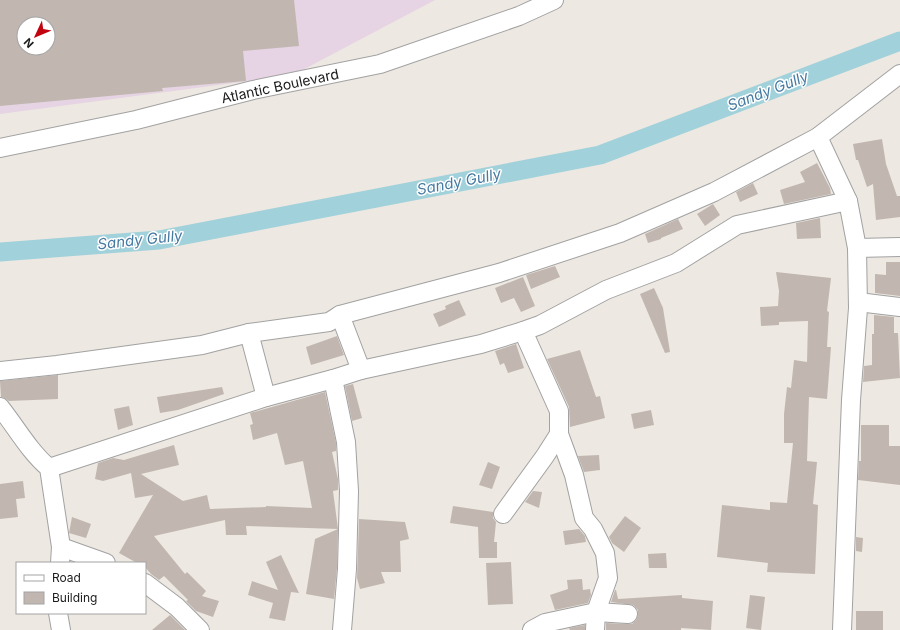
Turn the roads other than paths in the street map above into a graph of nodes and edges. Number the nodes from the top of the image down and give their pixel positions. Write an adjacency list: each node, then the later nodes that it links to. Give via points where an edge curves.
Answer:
1 (554, 0): 4 (street, Atlantic Boulevard, via 519,16 380,64 253,90 136,120)
2 (900, 74): 3 (street)
3 (818, 137): 5 (street); 10 (street, via 714,192 620,233 499,273)
4 (0, 148)
5 (848, 201): 7 (street); 11 (street, via 737,225 676,263 606,290 540,325)
6 (900, 247): 7 (street)
7 (857, 248): 8 (street)
8 (858, 302): 9 (street); 32 (street, via 851,400)
9 (900, 307)
10 (340, 315): 12 (street, via 329,322); 14 (street)
11 (523, 331): 14 (street, via 481,344); 18 (street, via 559,411)
12 (249, 333): 13 (street, via 202,345 57,365); 16 (street)
13 (0, 370)
14 (361, 370): 15 (street)
15 (333, 379): 16 (street); 29 (street, via 346,442 349,491)
16 (266, 397): 19 (street)
17 (0, 407): 19 (street, via 38,459)
18 (559, 434): 20 (street); 24 (street, via 574,474 584,518 593,529 605,553 608,578)
19 (48, 468): 21 (street)
20 (503, 514)
21 (61, 555): 22 (street)
22 (100, 562)
23 (146, 584): 28 (street, via 177,607)
24 (596, 612): 26 (street); 30 (street, via 545,623); 31 (street)
25 (58, 614): 27 (street)
26 (628, 614)
27 (61, 630)
28 (200, 630)
29 (342, 630)
30 (532, 630)
31 (595, 630)
32 (842, 630)

